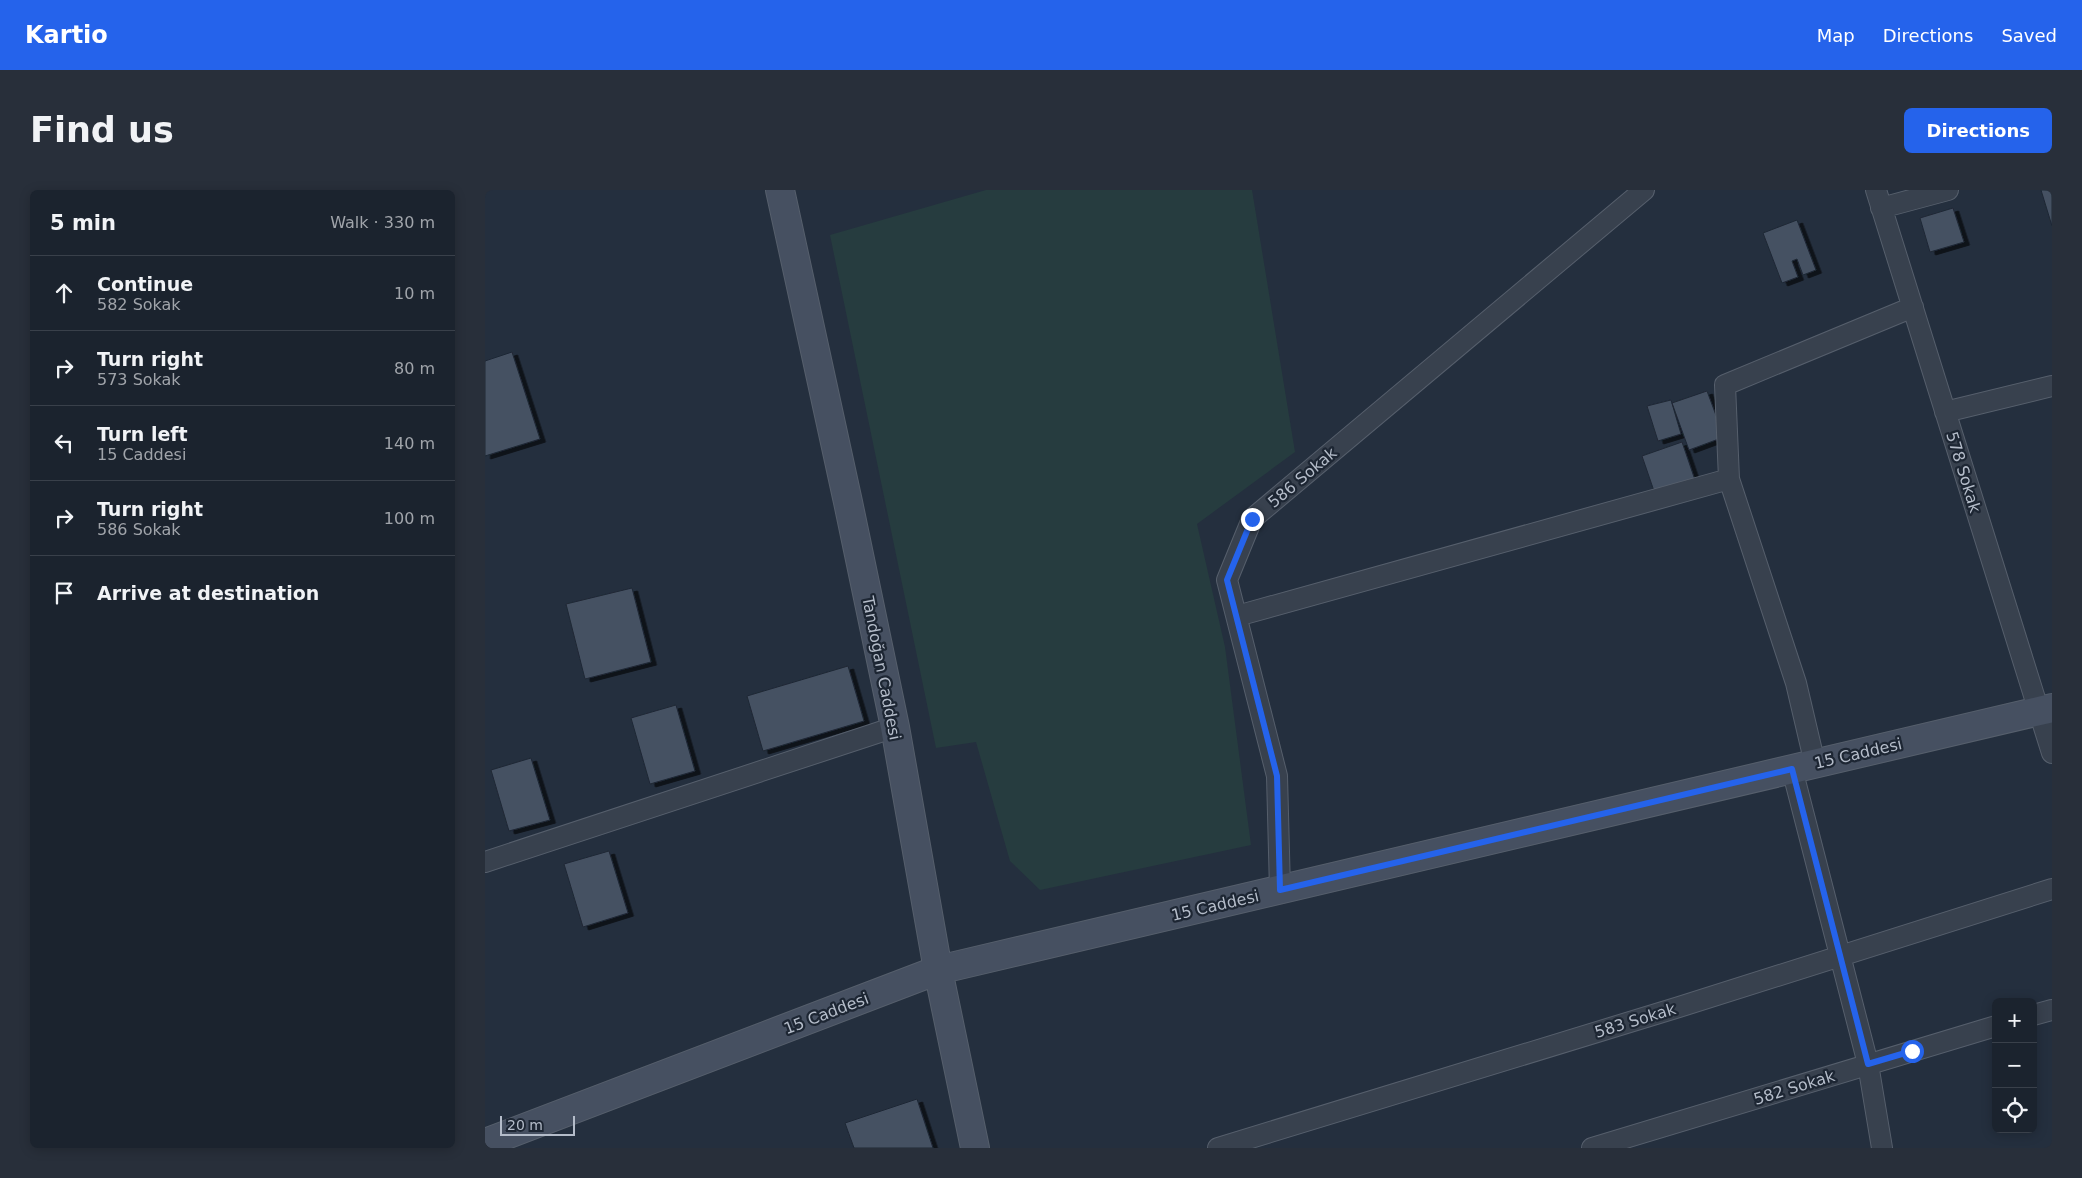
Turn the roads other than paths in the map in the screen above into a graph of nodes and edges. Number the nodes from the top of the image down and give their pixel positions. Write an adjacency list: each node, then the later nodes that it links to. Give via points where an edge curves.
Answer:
1 (780, 190): 11 (street, Tandoğan Caddesi)
2 (1644, 190): 9 (street, 586 Sokak, via 1252,519 1227,580)
3 (1949, 190): 4 (street)
4 (1879, 199): 5 (street, 578 Sokak)
5 (1913, 307): 7 (street, 578 Sokak); 8 (street, via 1725,384)
6 (2052, 386): 7 (street)
7 (1945, 412): 10 (street, 578 Sokak)
8 (1729, 479): 9 (street); 13 (street, via 1796,683)
9 (1237, 616): 16 (street, 586 Sokak, via 1277,776)
10 (2045, 709): 12 (street, 578 Sokak); 13 (street, 15 Caddesi)
11 (895, 727): 14 (street); 18 (street, Tandoğan Caddesi)
12 (2052, 753)
13 (1803, 766): 16 (street, 15 Caddesi); 17 (street)
14 (485, 862)
15 (2052, 889): 17 (street, 583 Sokak)
16 (1280, 890): 18 (street, 15 Caddesi)
17 (1841, 955): 22 (street); 25 (street, 583 Sokak)
18 (939, 970): 23 (street, 15 Caddesi); 24 (street, Tandoğan Caddesi)
19 (2052, 1010): 20 (street)
20 (2037, 1014)
21 (1992, 1027): 22 (street, 582 Sokak)
22 (1868, 1064): 26 (street, 582 Sokak); 27 (street)
23 (503, 1142)
24 (975, 1148)
25 (1218, 1148)
26 (1593, 1148)
27 (1882, 1148)

